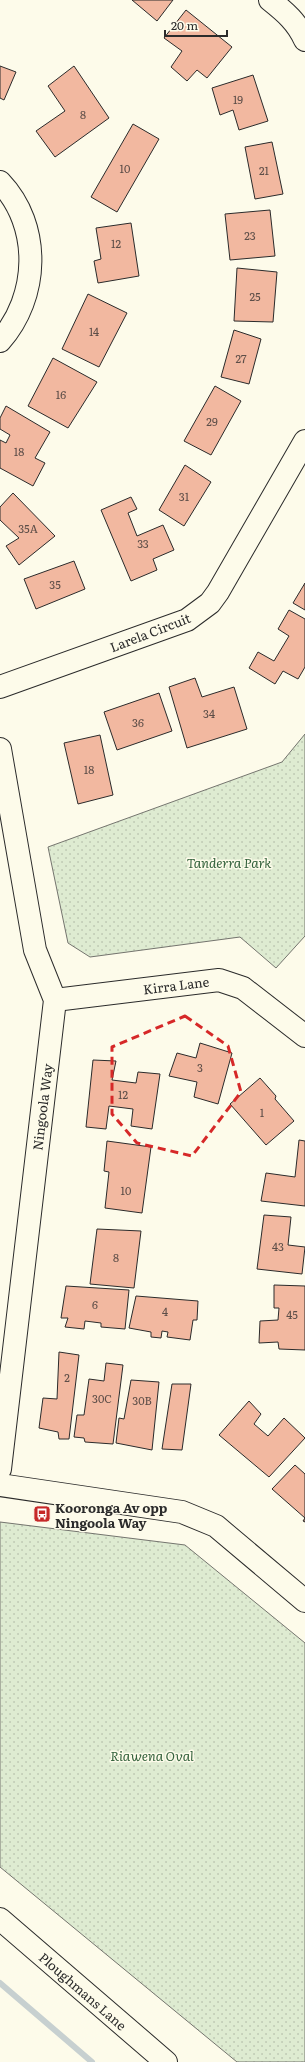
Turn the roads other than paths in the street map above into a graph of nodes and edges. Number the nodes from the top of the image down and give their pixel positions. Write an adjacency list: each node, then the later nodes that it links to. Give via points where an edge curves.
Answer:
1 (270, 0): 2 (street, via 292,18)
2 (303, 32)
3 (0, 182): 4 (street, via 20,211 30,259 29,283 21,310)
4 (0, 341)
5 (305, 441): 6 (street, Larela Circuit, via 218,592 199,612 187,620)
6 (0, 687)
7 (0, 749): 8 (street, Ningoola Way, via 34,950)
8 (55, 1000): 9 (street, Kirra Lane, via 219,980 243,988); 10 (street, Ningoola Way)
9 (305, 1036)
10 (0, 1469)
11 (0, 1485): 12 (street, via 182,1512 216,1526)
12 (305, 1601)
13 (0, 1919): 14 (street, Ploughmans Lane)
14 (166, 2062)

